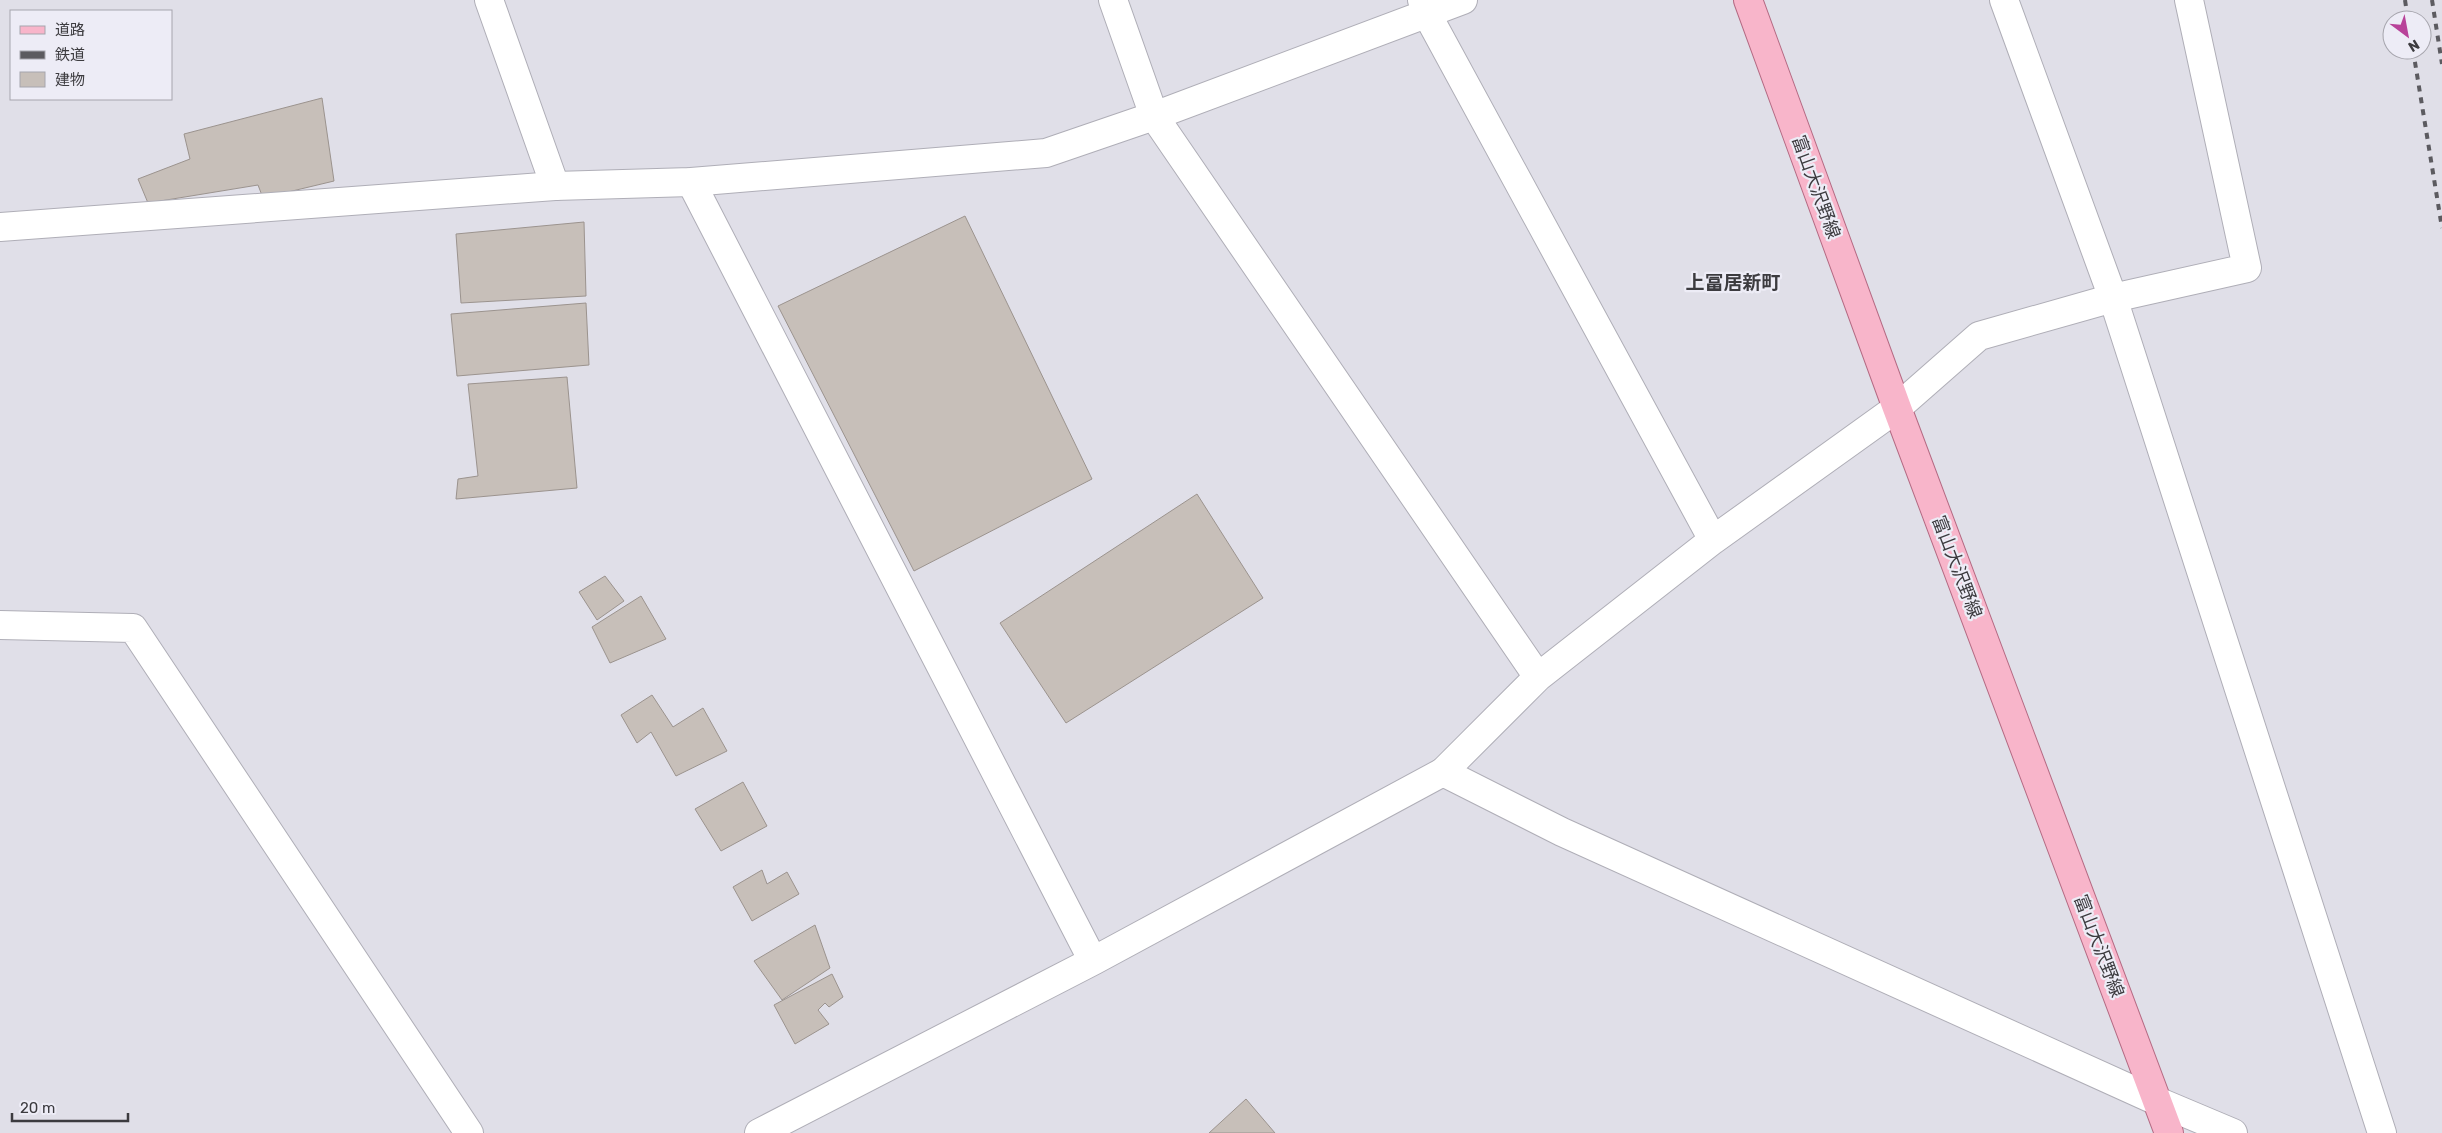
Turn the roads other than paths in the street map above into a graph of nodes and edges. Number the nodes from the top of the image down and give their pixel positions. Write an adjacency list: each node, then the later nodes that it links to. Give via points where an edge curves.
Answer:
1 (489, 0): 10 (street)
2 (1113, 0): 8 (street)
3 (1463, 0): 7 (street)
4 (1748, 0): 13 (main road, 富山大沢野線)
5 (2004, 0): 12 (street)
6 (2189, 0): 12 (street, via 2247,268)
7 (1425, 7): 8 (street); 14 (street)
8 (1154, 116): 9 (street, via 1046,153); 16 (street)
9 (691, 182): 10 (street); 18 (street)
10 (555, 186): 11 (street)
11 (0, 227)
12 (2113, 298): 13 (street, via 1979,336); 24 (street)
13 (1897, 408): 14 (street); 19 (main road, 富山大沢野線)
14 (1713, 540): 16 (street)
15 (0, 625): 20 (street, via 133,628)
16 (1538, 677): 17 (street)
17 (1443, 772): 18 (street); 19 (street, via 1562,832)
18 (1093, 961): 21 (street)
19 (2157, 1101): 22 (main road, 富山大沢野線); 23 (street)
20 (469, 1133)
21 (759, 1133)
22 (2169, 1133)
23 (2233, 1133)
24 (2382, 1133)

